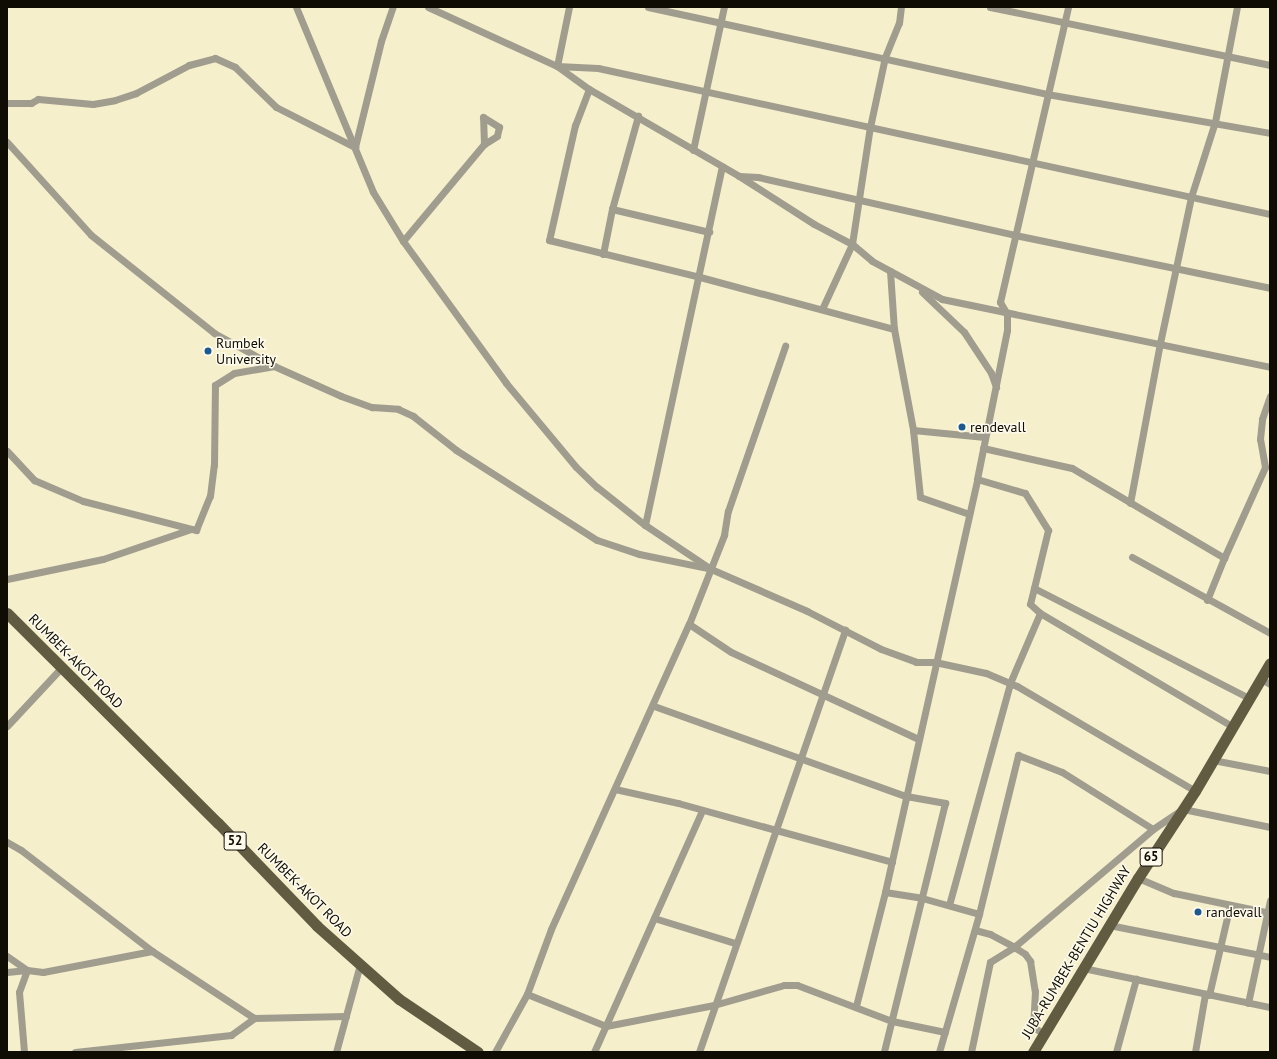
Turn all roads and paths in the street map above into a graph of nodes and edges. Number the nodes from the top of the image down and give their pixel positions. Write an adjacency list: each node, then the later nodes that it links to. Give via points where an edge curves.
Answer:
1 (296, 7): 27 (street)
2 (393, 7): 27 (street, via 381,42)
3 (428, 7): 15 (street)
4 (569, 7): 15 (street)
5 (648, 7): 11 (street)
6 (724, 7): 11 (street)
7 (901, 7): 14 (street, via 899,23)
8 (990, 7): 12 (street)
9 (1068, 7): 12 (street)
10 (1237, 7): 13 (street)
11 (720, 21): 14 (street); 18 (street)
12 (1063, 23): 13 (street); 19 (street)
13 (1228, 56): 16 (street); 22 (street)
14 (885, 57): 19 (street); 23 (street)
15 (557, 66): 17 (street); 18 (street, via 598,68)
16 (1270, 66)
17 (589, 89): 21 (street); 40 (street, via 575,125 549,240)
18 (705, 91): 23 (street); 28 (street)
19 (1047, 94): 22 (street); 29 (street)
20 (7, 103): 27 (street, via 31,102 38,99 93,104 115,100 142,90 189,65 215,58 235,67 276,108)
21 (638, 116): 28 (street); 34 (street)
22 (1215, 122): 24 (street); 32 (street)
23 (870, 127): 29 (street); 33 (street)
24 (1270, 134)
25 (7, 142): 51 (street, via 54,196 114,256 214,333)
26 (484, 144): 38 (street)
27 (355, 147): 38 (street, via 373,192)
28 (693, 150): 30 (street)
29 (1031, 163): 32 (street); 37 (street)
30 (722, 166): 31 (street); 36 (street)
31 (739, 176): 33 (street, via 758,177); 39 (street, via 814,224)
32 (1191, 197): 35 (street); 41 (street)
33 (859, 200): 37 (street); 39 (street)
34 (612, 209): 36 (street); 40 (street)
35 (1270, 214)
36 (709, 232): 43 (street)
37 (1015, 235): 41 (street); 47 (street, via 1000,302)
38 (403, 241): 62 (street, via 488,361 576,467)
39 (852, 244): 42 (street, via 872,261); 46 (street)
40 (603, 254): 43 (street)
41 (1176, 267): 45 (street); 49 (street)
42 (890, 271): 44 (street); 48 (street)
43 (700, 276): 46 (street); 62 (street)
44 (918, 287): 47 (street, via 942,299); 53 (street, via 964,332 991,373)
45 (1270, 288)
46 (822, 309): 48 (street)
47 (1007, 314): 49 (street); 53 (street, via 1007,330)
48 (894, 329): 55 (street)
49 (1160, 343): 52 (street); 60 (street)
50 (784, 346): 66 (street)
51 (274, 366): 63 (street, via 234,373 215,386 214,465 210,496 196,530); 66 (street, via 341,396 372,407 398,409 413,416 456,450 597,540 639,554)
52 (1270, 367)
53 (996, 387): 56 (street)
54 (1270, 396): 65 (street, via 1262,419 1260,439 1265,467)
55 (913, 430): 56 (street); 61 (street, via 920,497)
56 (985, 437): 57 (street)
57 (983, 448): 59 (street); 60 (street, via 1072,468)
58 (7, 451): 63 (street, via 34,480 83,501)
59 (977, 480): 61 (street); 68 (street, via 1025,494 1048,530)
60 (1130, 502): 65 (street)
61 (968, 514): 75 (street)
62 (645, 525): 66 (street)
63 (191, 529): 67 (street, via 104,559)
64 (1132, 557): 69 (street)
65 (1224, 558): 69 (street)
66 (711, 568): 72 (street); 73 (street)
67 (7, 579)
68 (1034, 588): 71 (street, via 1030,604); 81 (street)
69 (1206, 600): 74 (street)
70 (7, 613): 77 (main road, RUMBEK-AKOT ROAD / 52)
71 (1040, 613): 79 (street); 84 (street)
72 (689, 624): 80 (street, via 731,652); 82 (street)
73 (845, 630): 75 (street, via 881,649 916,662); 80 (street)
74 (1270, 633)
75 (935, 662): 79 (street, via 986,673); 85 (street)
76 (1270, 663): 78 (main road, JUBA-RUMBEK-BENTIU HIGHWAY / 65)
77 (62, 667): 83 (street); 117 (main road, RUMBEK-AKOT ROAD / 52, via 317,926)
78 (1265, 681): 81 (main road, JUBA-RUMBEK-BENTIU HIGHWAY / 65)
79 (1010, 683): 90 (street); 103 (street)
80 (822, 695): 85 (street); 86 (street)
81 (1249, 698): 84 (main road, JUBA-RUMBEK-BENTIU HIGHWAY / 65)
82 (654, 706): 86 (street); 89 (street)
83 (7, 726)
84 (1232, 726): 87 (main road, JUBA-RUMBEK-BENTIU HIGHWAY / 65)
85 (918, 739): 91 (street)
86 (799, 759): 91 (street); 96 (street)
87 (1213, 760): 88 (street); 90 (main road, JUBA-RUMBEK-BENTIU HIGHWAY / 65)
88 (1270, 771)
89 (615, 789): 93 (street); 122 (street, via 551,929)
90 (1195, 791): 92 (main road, JUBA-RUMBEK-BENTIU HIGHWAY / 65)
91 (906, 796): 98 (street); 101 (street, via 945,803)
92 (1183, 809): 94 (street); 95 (street); 99 (main road, JUBA-RUMBEK-BENTIU HIGHWAY / 65)
93 (702, 810): 96 (street); 107 (street)
94 (1270, 827)
95 (1153, 829): 106 (street, via 1062,772 1018,755); 111 (street)
96 (774, 831): 98 (street); 110 (street)
97 (7, 842): 113 (street, via 21,850)
98 (892, 862): 100 (street)
99 (1138, 878): 104 (street, via 1174,893); 108 (main road, JUBA-RUMBEK-BENTIU HIGHWAY / 65)
100 (885, 892): 101 (street); 126 (street)
101 (922, 898): 103 (street); 130 (street)
102 (1270, 900): 105 (street)
103 (949, 905): 106 (street)
104 (1230, 905): 105 (street); 112 (street)
105 (1269, 913): 114 (street)
106 (980, 914): 109 (street)
107 (654, 918): 110 (street); 131 (street)
108 (1109, 925): 112 (street); 118 (main road, JUBA-RUMBEK-BENTIU HIGHWAY / 65)
109 (975, 930): 111 (street, via 990,934); 132 (street)
110 (735, 943): 125 (street)
111 (1014, 947): 133 (street, via 1030,961 1035,991 1033,1027); 144 (street, via 990,962)
112 (1219, 947): 114 (street); 123 (street)
113 (152, 951): 119 (street, via 43,972); 129 (street)
114 (1258, 954): 116 (street); 124 (street)
115 (7, 956): 119 (street)
116 (1270, 957)
117 (360, 964): 128 (street); 134 (main road, RUMBEK-AKOT ROAD / 52, via 399,999)
118 (1084, 968): 121 (street); 133 (main road, JUBA-RUMBEK-BENTIU HIGHWAY / 65)
119 (27, 970): 120 (street); 136 (street, via 19,992)
120 (7, 972)
121 (1136, 979): 123 (street); 145 (street)
122 (527, 994): 131 (street); 139 (street)
123 (1207, 994): 124 (street); 146 (street)
124 (1248, 1003): 127 (street)
125 (714, 1005): 126 (street, via 784,985 812,989); 131 (street); 141 (street)
126 (856, 1006): 130 (street)
127 (1270, 1007)
128 (346, 1016): 129 (street); 138 (street)
129 (254, 1018): 137 (street, via 231,1035)
130 (892, 1021): 132 (street); 142 (street)
131 (606, 1026): 140 (street)
132 (945, 1032): 143 (street)
133 (1044, 1034): 135 (main road, JUBA-RUMBEK-BENTIU HIGHWAY / 65)
134 (474, 1051)
135 (1036, 1051)
136 (24, 1052)
137 (76, 1052)
138 (336, 1052)
139 (495, 1052)
140 (594, 1052)
141 (699, 1052)
142 (884, 1052)
143 (939, 1052)
144 (971, 1052)
145 (1116, 1052)
146 (1195, 1052)

